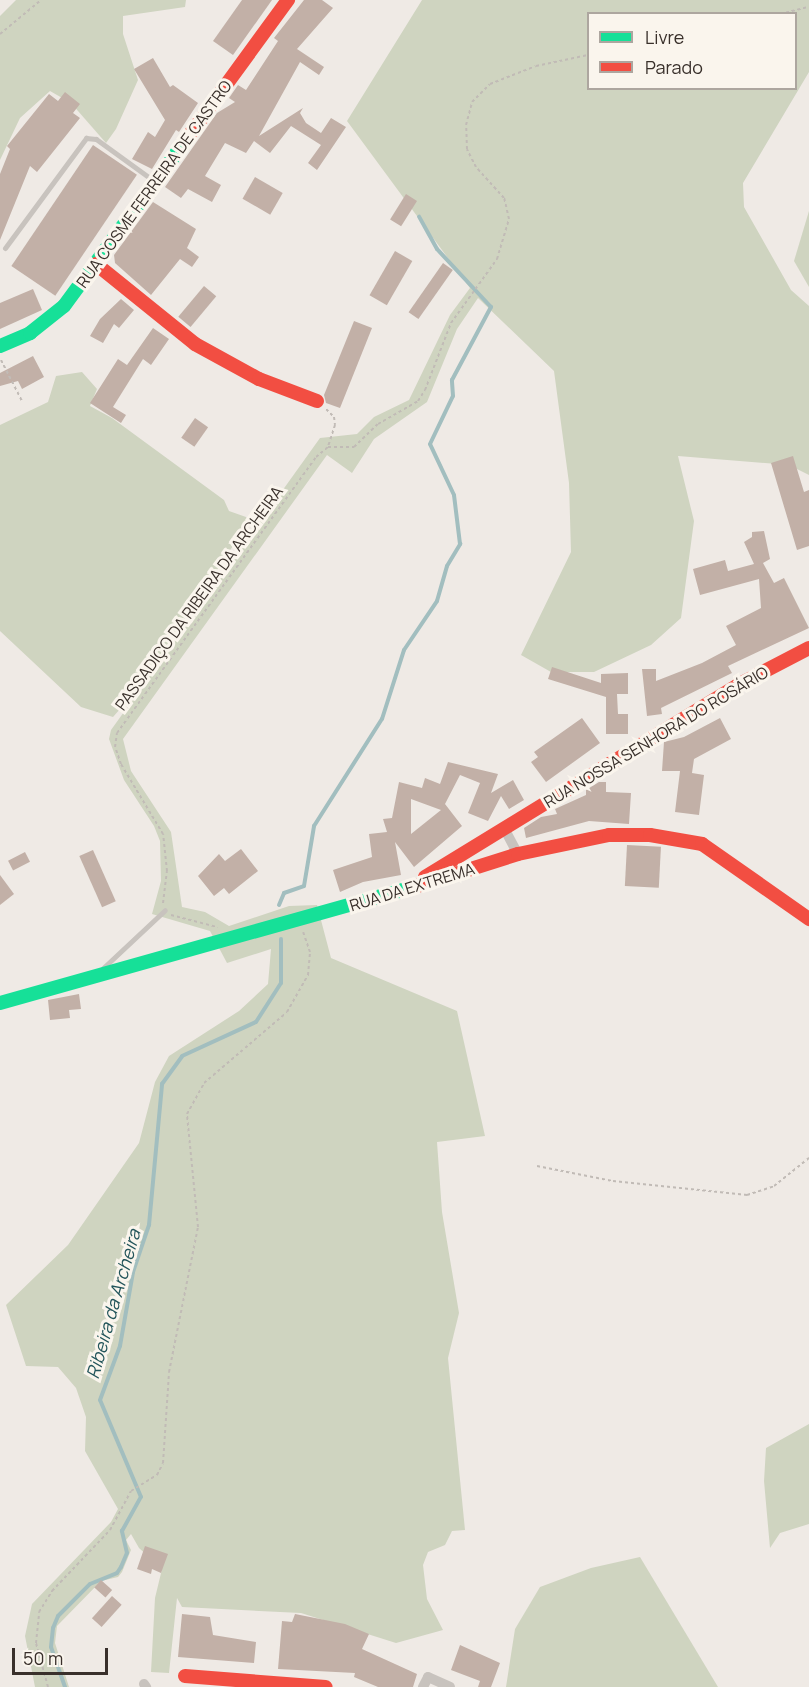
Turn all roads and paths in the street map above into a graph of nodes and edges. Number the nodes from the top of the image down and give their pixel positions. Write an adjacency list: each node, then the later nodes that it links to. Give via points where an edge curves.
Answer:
1 (41, 0): 5 (path)
2 (288, 0): 7 (street, RUA COSME FERREIRA DE CASTRO)
3 (809, 7): 4 (path)
4 (788, 12)
5 (0, 34)
6 (587, 55): 14 (path, via 536,66 490,84 472,102 466,125 467,149 476,167 509,206 507,234 479,286 446,334 418,401 378,424 354,447)
7 (156, 182): 8 (lane, via 96,139 86,138); 9 (street, RUA COSME FERREIRA DE CASTRO)
8 (5, 248)
9 (96, 264): 10 (street, RUA COSME FERREIRA DE CASTRO, via 49,321); 13 (street, via 195,345 258,379)
10 (0, 346)
11 (0, 358): 12 (path)
12 (22, 401)
13 (318, 401): 14 (path, via 334,417)
14 (328, 447): 19 (path, PASSADIÇO DA RIBEIRA DA ARCHEIRA, via 316,457 117,733 115,747 121,764 163,834)
15 (809, 648): 16 (street, RUA NOSSA SENHORA DO ROSÁRIO, via 738,685)
16 (504, 828): 17 (street); 18 (street, RUA NOSSA SENHORA DO ROSÁRIO)
17 (518, 854): 18 (street, RUA DA EXTREMA); 20 (street, RUA DA EXTREMA, via 609,835 682,838 726,858)
18 (404, 891): 22 (street, RUA DA EXTREMA)
19 (165, 910): 22 (path, via 173,916 224,929); 23 (lane, via 116,959)
20 (809, 919)
21 (298, 927): 29 (path, via 309,945 310,960 297,996 279,1023 204,1083 187,1114 198,1227 169,1372 163,1463 160,1473 131,1491 110,1530 52,1591 39,1612 36,1643)
22 (232, 938): 23 (street, RUA DA EXTREMA)
23 (93, 976): 24 (street, RUA DA EXTREMA)
24 (0, 1003)
25 (809, 1158): 26 (path, via 774,1186 747,1195 613,1181)
26 (537, 1166)
27 (185, 1676): 28 (street)
28 (274, 1685): 30 (street)
29 (48, 1687)
30 (326, 1687)
31 (423, 1687): 32 (street, via 428,1677)
32 (450, 1687)

